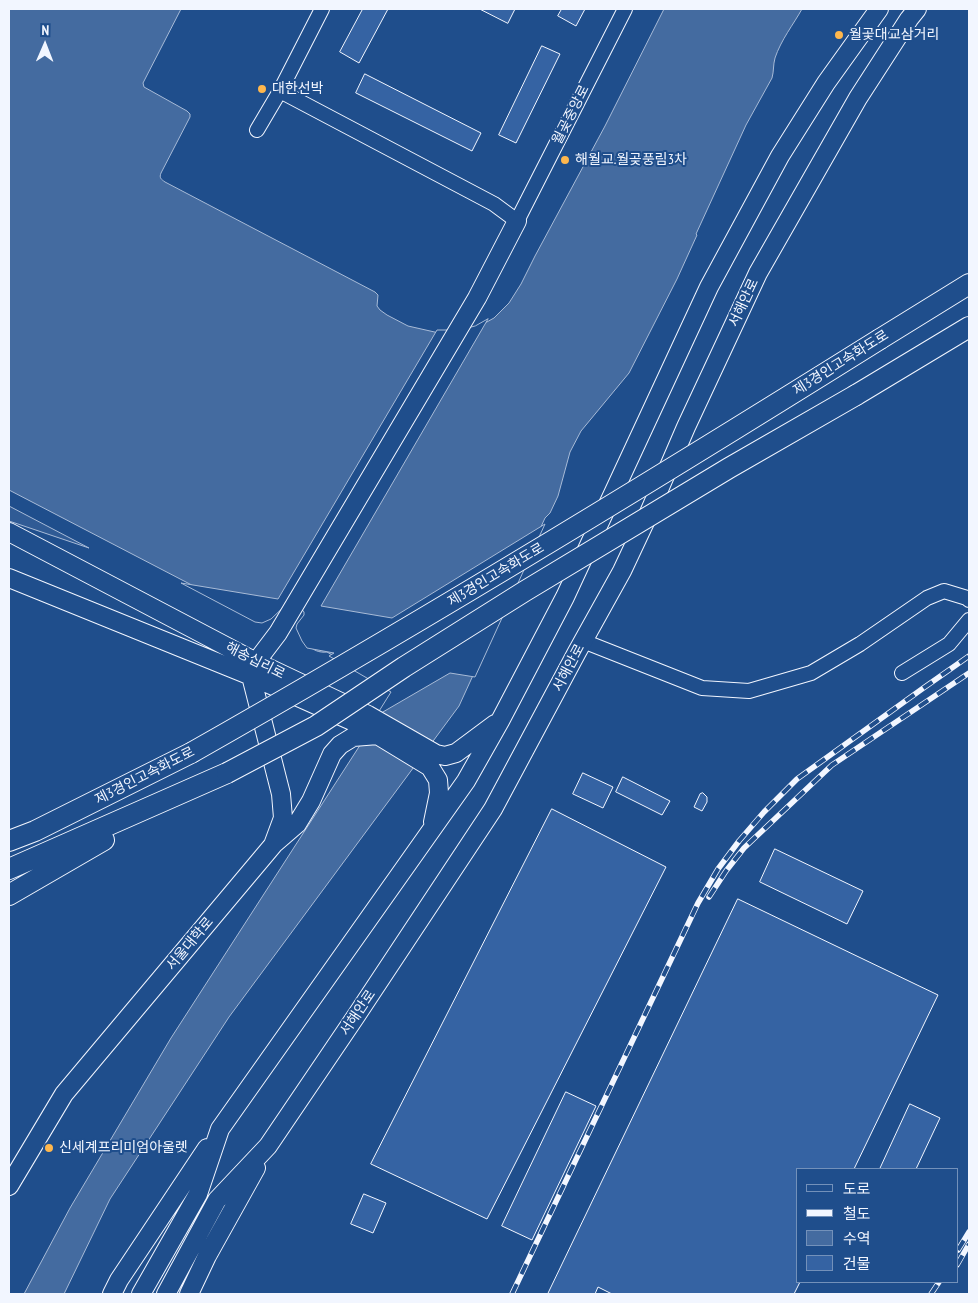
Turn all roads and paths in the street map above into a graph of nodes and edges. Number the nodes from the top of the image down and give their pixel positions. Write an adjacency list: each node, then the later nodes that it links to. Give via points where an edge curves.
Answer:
1 (322, 9): 5 (street)
2 (625, 9): 7 (street, 월곶중앙로)
3 (879, 9): 17 (main road, via 826,83 780,156 714,278 565,597)
4 (917, 9): 14 (main road, 서해안로, via 858,98 758,273 622,572)
5 (280, 91): 6 (street); 7 (street, via 494,204)
6 (256, 130)
7 (517, 220): 15 (main road, via 477,298 278,633)
8 (969, 284): 21 (highway, 제3경인고속화도로, bridge, via 512,566 293,696 191,753)
9 (969, 327): 19 (highway, 제3경인고속화도로, bridge, via 526,590 316,726)
10 (9, 532): 15 (main road, 해송십리로)
11 (9, 578): 15 (main road, 해송십리로)
12 (969, 600): 14 (street, via 944,592 927,598 811,674 749,691 702,688)
13 (969, 620): 16 (street, via 949,644)
14 (583, 641): 26 (main road, 서해안로, via 493,809)
15 (253, 669): 17 (main road, 해송십리로, via 368,715 445,756 456,753); 18 (main road, 해송십리로); 22 (main road, 서울대학로, via 281,794 283,818)
16 (902, 674)
17 (500, 721): 20 (main road, via 466,781)
18 (378, 735): 20 (main road, 해송십리로, via 430,767 438,780 439,793); 22 (main road, via 352,737 340,745 332,754 297,824)
19 (197, 786): 23 (highway, 제3경인고속화도로); 24 (highway)
20 (431, 830): 25 (main road)
21 (9, 841)
22 (272, 845): 27 (main road, 서울대학로, via 64,1094)
23 (9, 869)
24 (9, 895)
25 (220, 1129): 28 (main road); 29 (main road, via 198,1194)
26 (268, 1146): 30 (main road, 서해안로, via 217,1200); 31 (main road, via 207,1256)
27 (9, 1186)
28 (112, 1294)
29 (141, 1294)
30 (166, 1294)
31 (190, 1294)

